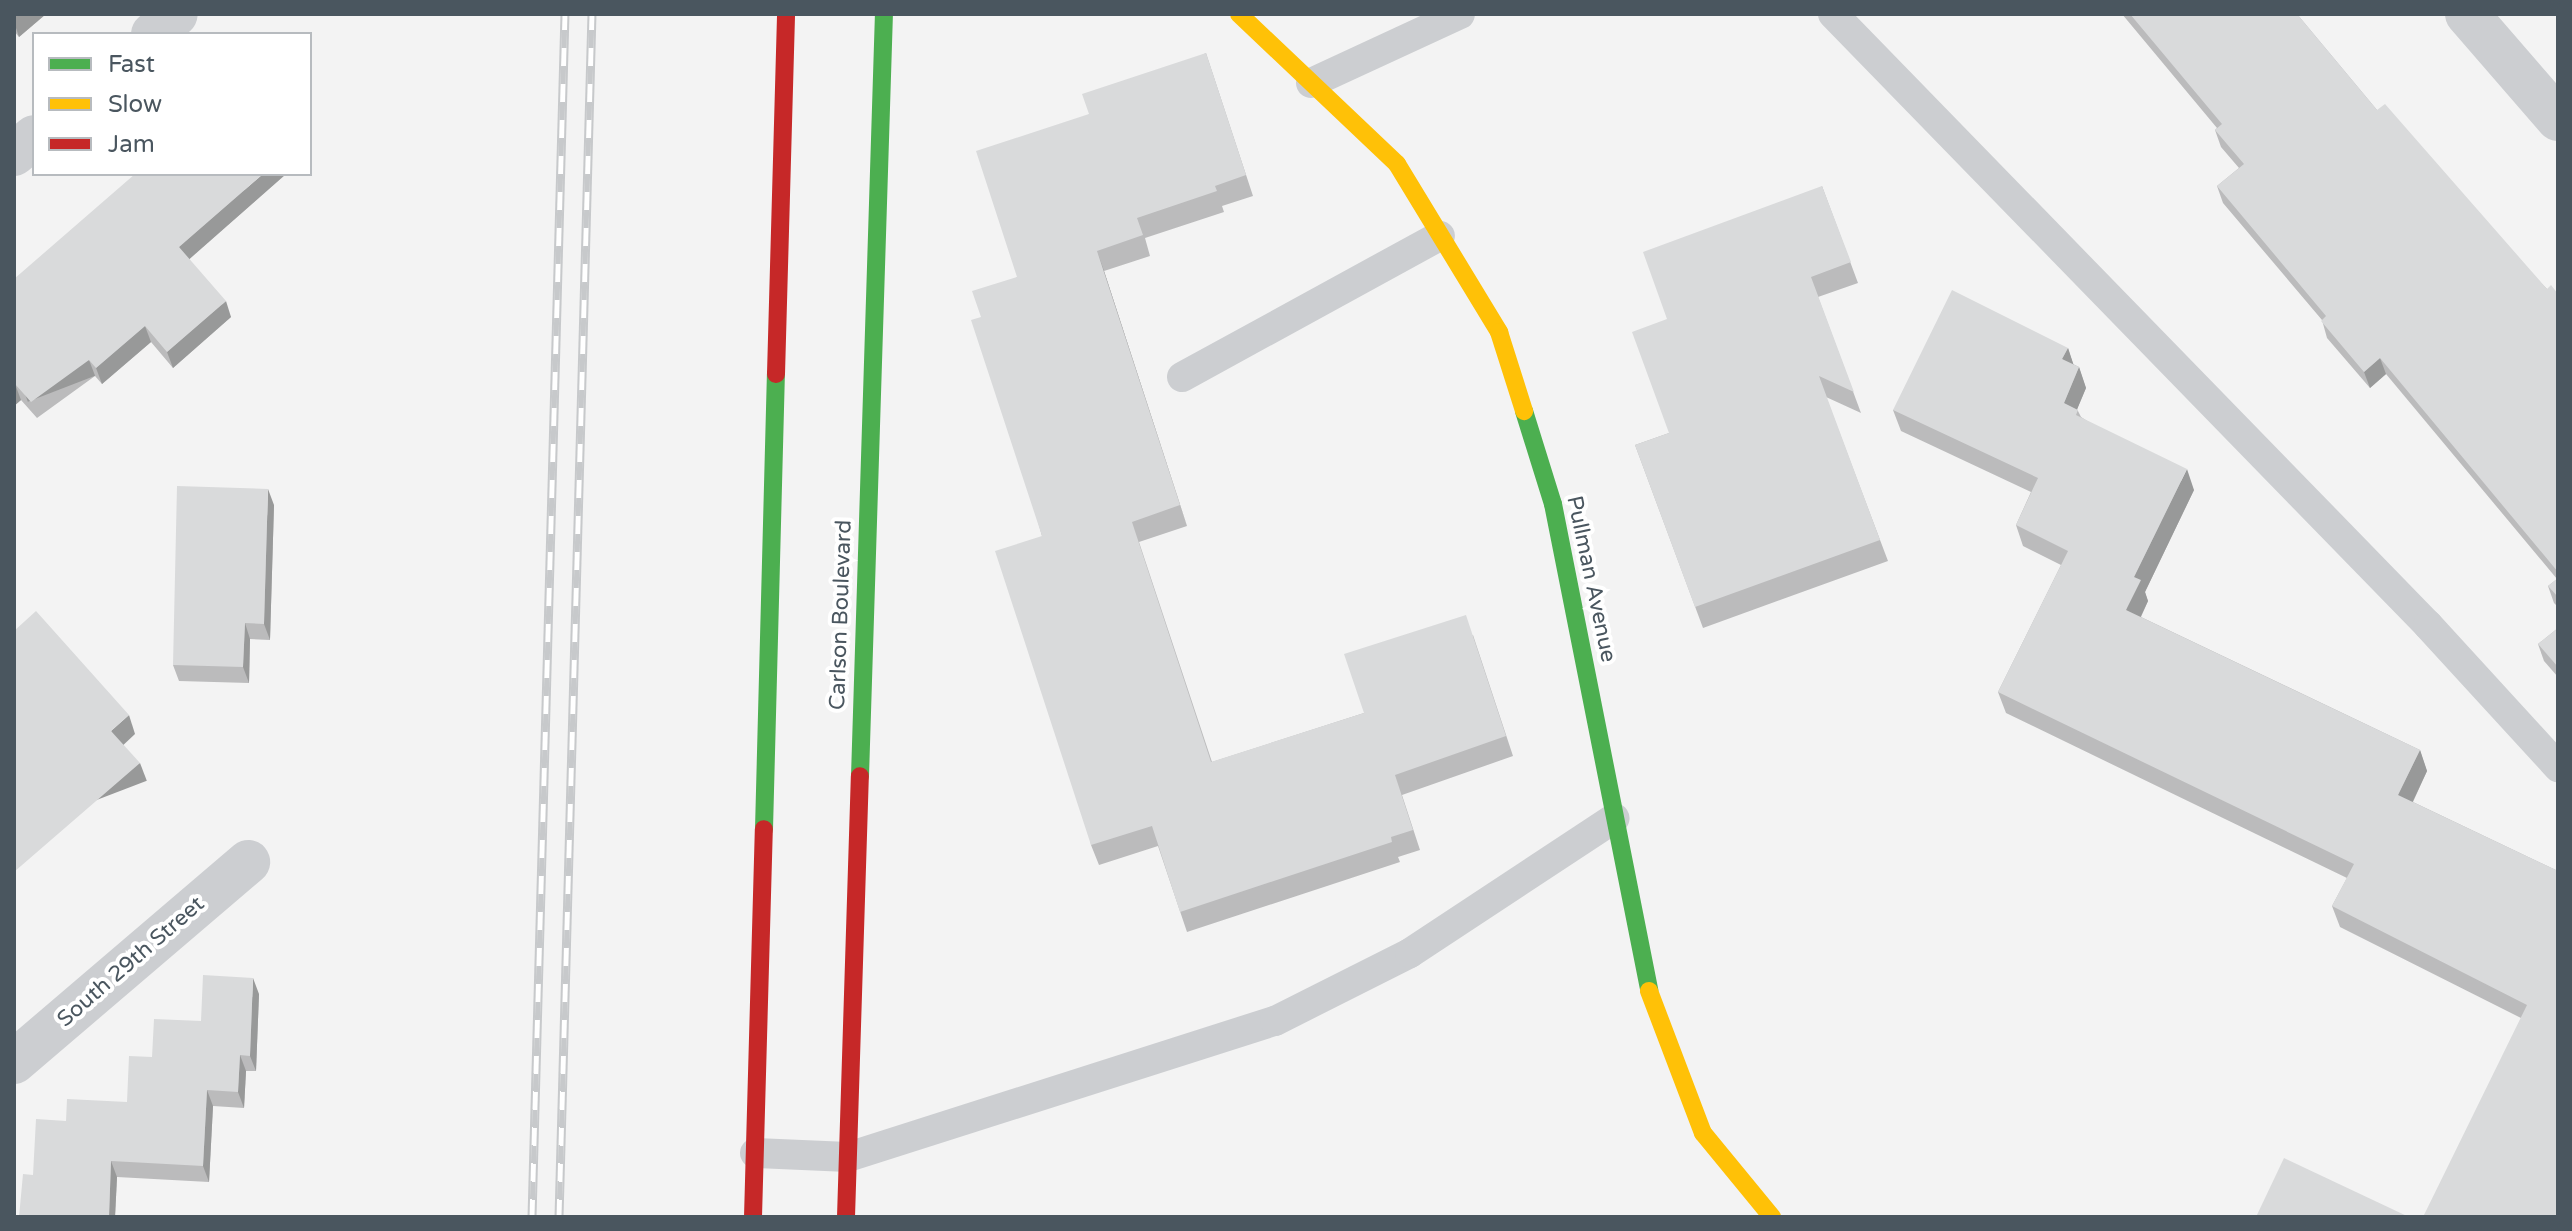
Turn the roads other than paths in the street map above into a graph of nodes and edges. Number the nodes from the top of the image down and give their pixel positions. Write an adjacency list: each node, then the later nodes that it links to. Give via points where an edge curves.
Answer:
1 (176, 14): 8 (street)
2 (786, 14): 19 (main road)
3 (884, 14): 20 (main road, Carlson Boulevard)
4 (1239, 14): 9 (main road, Pullman Avenue)
5 (1460, 14): 9 (lane)
6 (1833, 14): 15 (lane, via 2428,625)
7 (2467, 14): 10 (street)
8 (155, 32)
9 (1311, 83): 13 (main road, Pullman Avenue, via 1397,164)
10 (2558, 119)
11 (32, 139): 12 (street)
12 (14, 154)
13 (1440, 236): 14 (lane); 16 (main road, Pullman Avenue, via 1499,332 1553,504)
14 (1182, 377)
15 (2558, 767)
16 (1615, 818): 20 (lane, via 1410,953 1275,1021); 23 (main road, Pullman Avenue, via 1648,987 1703,1133)
17 (248, 862): 18 (street, South 29th Street)
18 (14, 1062)
19 (755, 1153): 20 (lane); 21 (main road)
20 (848, 1157): 22 (main road, Carlson Boulevard)
21 (753, 1217)
22 (846, 1217)
23 (1772, 1217)

